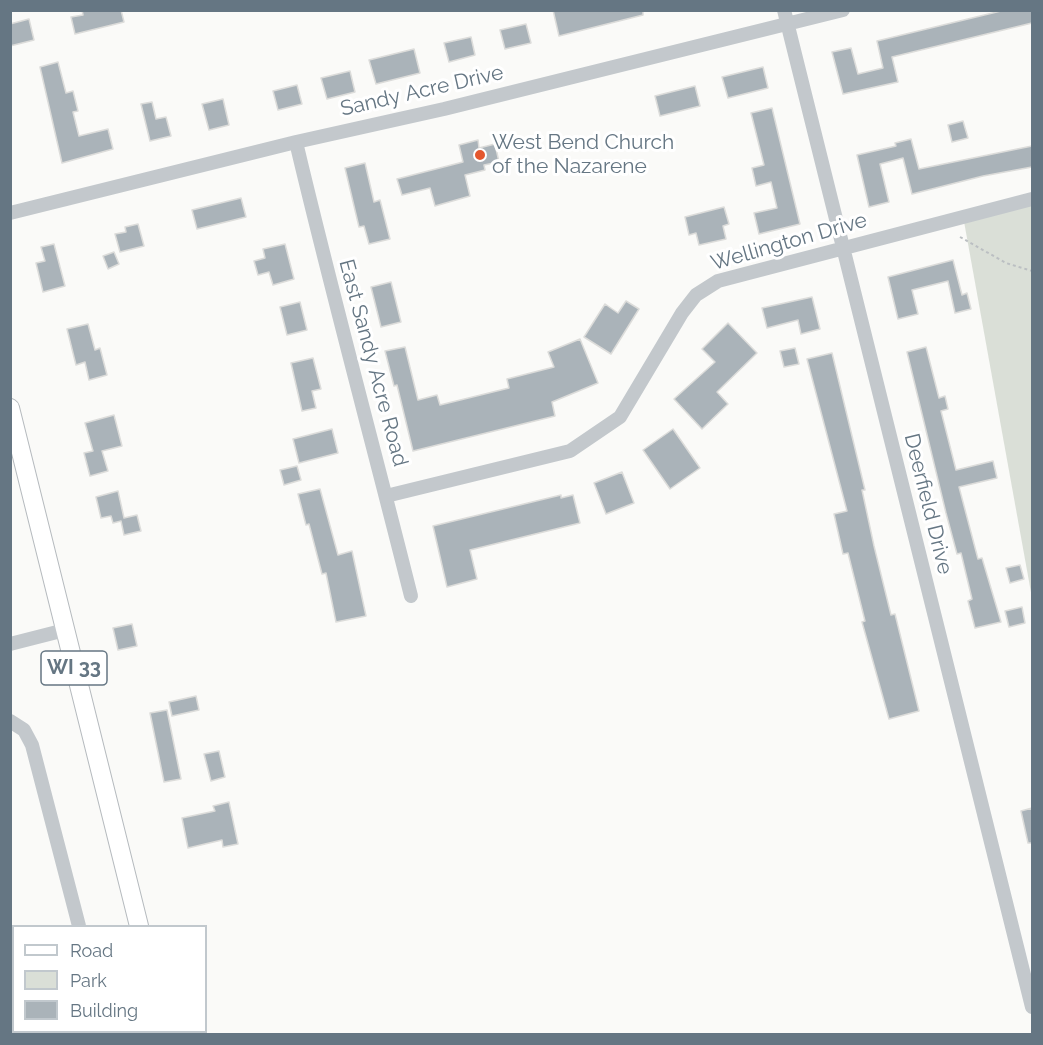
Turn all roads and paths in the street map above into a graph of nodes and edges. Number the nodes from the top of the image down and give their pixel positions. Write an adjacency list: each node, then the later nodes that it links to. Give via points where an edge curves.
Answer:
1 (784, 10): 3 (street, Deerfield Drive)
2 (843, 10): 3 (street, Sandy Acre Drive)
3 (787, 26): 4 (street, Sandy Acre Drive); 8 (street, Deerfield Drive)
4 (296, 141): 6 (street, Sandy Acre Drive); 11 (street, East Sandy Acre Road)
5 (1032, 199): 8 (street, Wellington Drive)
6 (10, 213)
7 (960, 237): 9 (path, via 1006,263)
8 (843, 246): 11 (street, Wellington Drive, via 718,281 696,295 620,417 570,451); 18 (street, Deerfield Drive)
9 (1032, 271)
10 (10, 408): 13 (main road, WI 33)
11 (386, 496): 12 (street, East Sandy Acre Road)
12 (411, 596)
13 (64, 630): 14 (street); 17 (main road, WI 33)
14 (10, 644)
15 (10, 721): 16 (street, via 24,730 32,745)
16 (78, 925)
17 (138, 925)
18 (1032, 1007)

